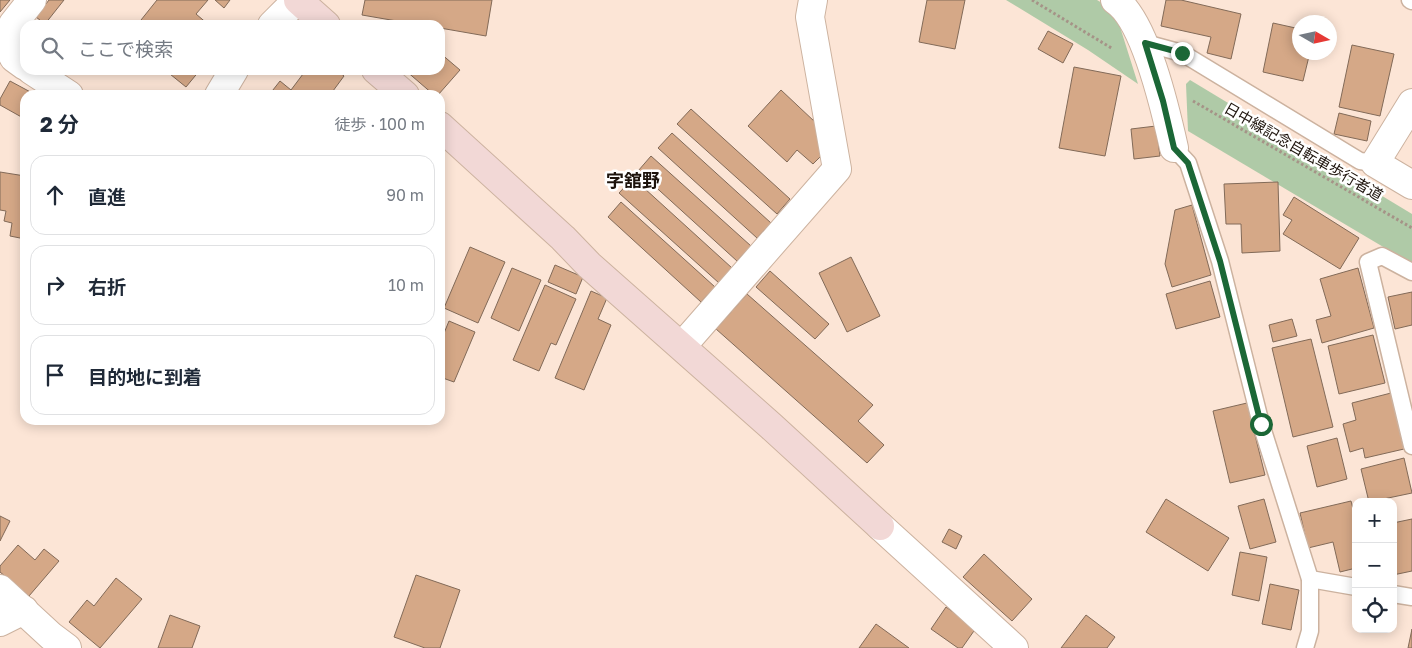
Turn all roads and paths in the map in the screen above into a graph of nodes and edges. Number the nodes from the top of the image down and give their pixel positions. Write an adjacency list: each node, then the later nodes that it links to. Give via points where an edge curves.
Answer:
1 (32, 0): 10 (street, via 13,24 7,45)
2 (297, 0): 6 (street); 7 (street)
3 (813, 0): 25 (street, via 810,17 837,169)
4 (1032, 0): 9 (path)
5 (1121, 1): 8 (street)
6 (277, 20)
7 (320, 20)
8 (1145, 43): 20 (street); 21 (lane, via 1182,53 1360,161)
9 (1116, 51)
10 (20, 62)
11 (39, 75): 14 (street)
12 (231, 75): 15 (street)
13 (382, 75): 16 (street)
14 (61, 90)
15 (221, 90)
16 (399, 90)
17 (1192, 100): 23 (path, 日中線記念自転車歩行者道)
18 (1412, 103): 21 (street)
19 (445, 131): 25 (street, via 589,265)
20 (1174, 148): 27 (lane, via 1188,163 1220,261 1261,424)
21 (1375, 163): 22 (street)
22 (1412, 185)
23 (1412, 228)
24 (1412, 272): 26 (lane, via 1382,256 1368,262)
25 (682, 346): 34 (street)
26 (1412, 446)
27 (1310, 579): 28 (lane); 35 (lane, via 1310,631)
28 (1352, 586)
29 (0, 589): 32 (street)
30 (1397, 595): 31 (lane)
31 (1412, 597)
32 (12, 616): 33 (street)
33 (67, 648)
34 (1014, 648)
35 (1305, 648)

